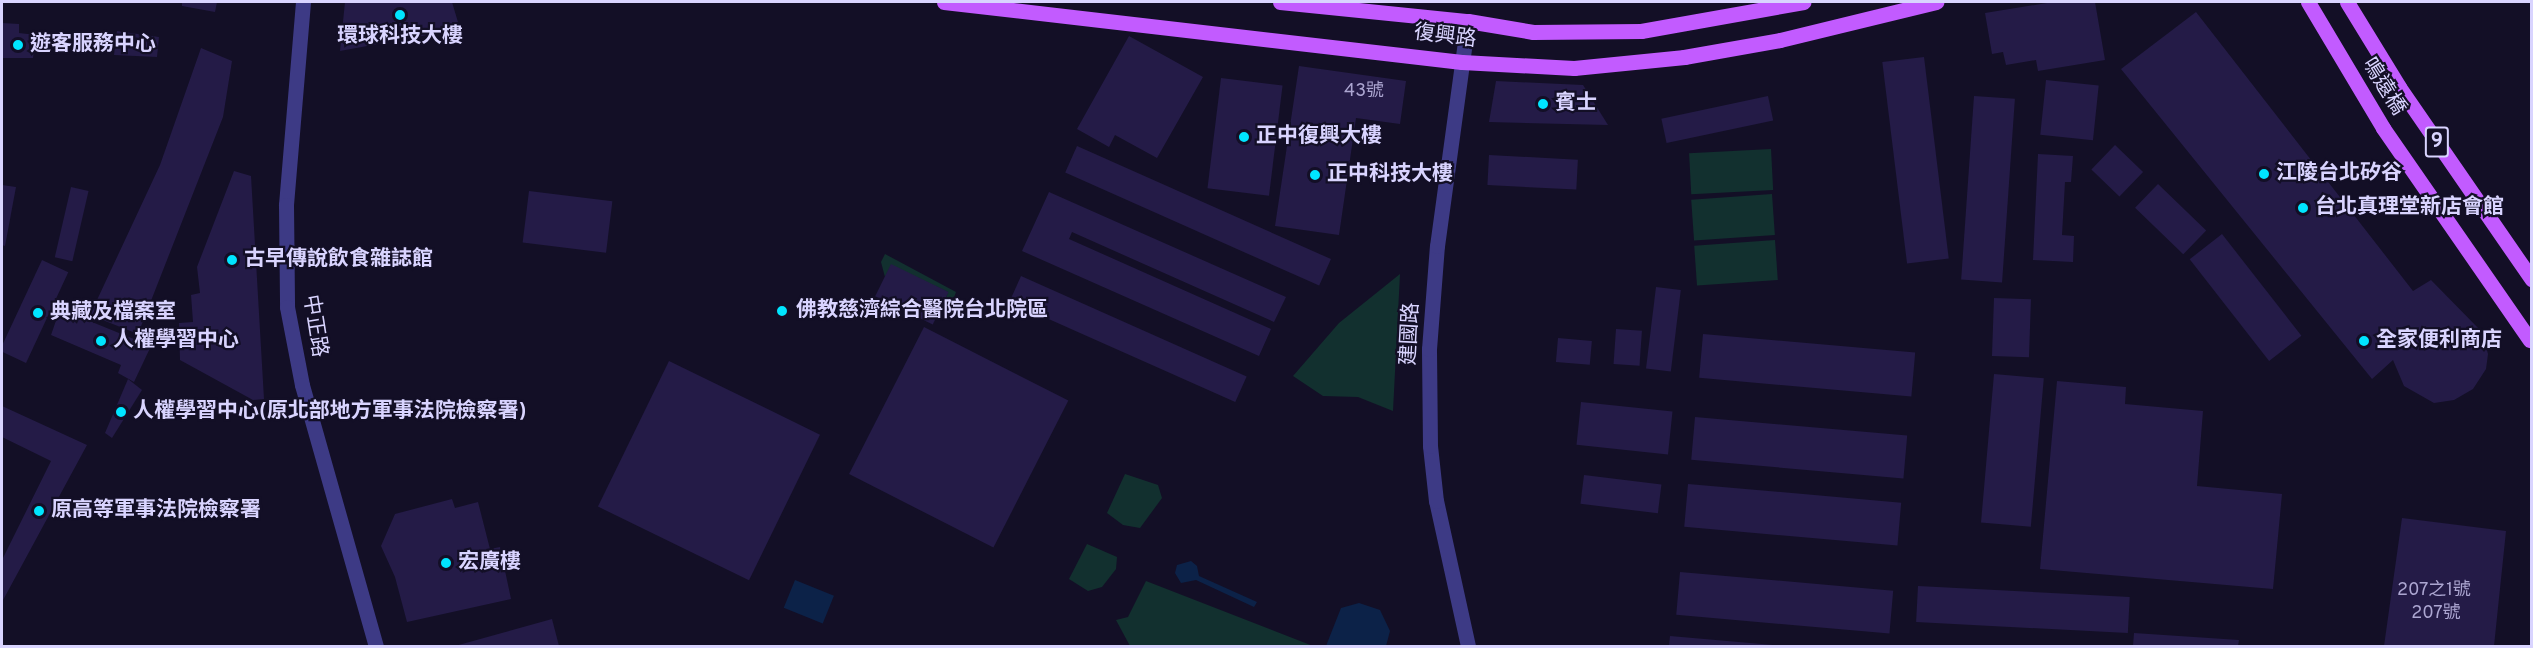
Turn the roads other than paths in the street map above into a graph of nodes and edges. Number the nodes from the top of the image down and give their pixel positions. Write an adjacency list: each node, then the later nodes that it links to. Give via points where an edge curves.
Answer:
1 (303, 2): 12 (street, 中正路, via 286,205 287,307 302,385)
2 (945, 2): 9 (main road, 復興路)
3 (1280, 2): 8 (main road, 復興路)
4 (1803, 2): 8 (main road, 復興路, via 1641,31 1533,32)
5 (1936, 2): 9 (main road, 復興路, via 1780,40 1684,57 1574,68)
6 (2308, 2): 11 (main road, 鳴遠橋 / 9, bridge, via 2383,128)
7 (2347, 2): 10 (main road, 鳴遠橋 / 9, via 2399,87)
8 (1468, 21): 9 (street, 建國路)
9 (1462, 62): 13 (street, 建國路, via 1437,246 1430,381 1436,501)
10 (2532, 280)
11 (2531, 341)
12 (376, 646)
13 (1468, 646)

